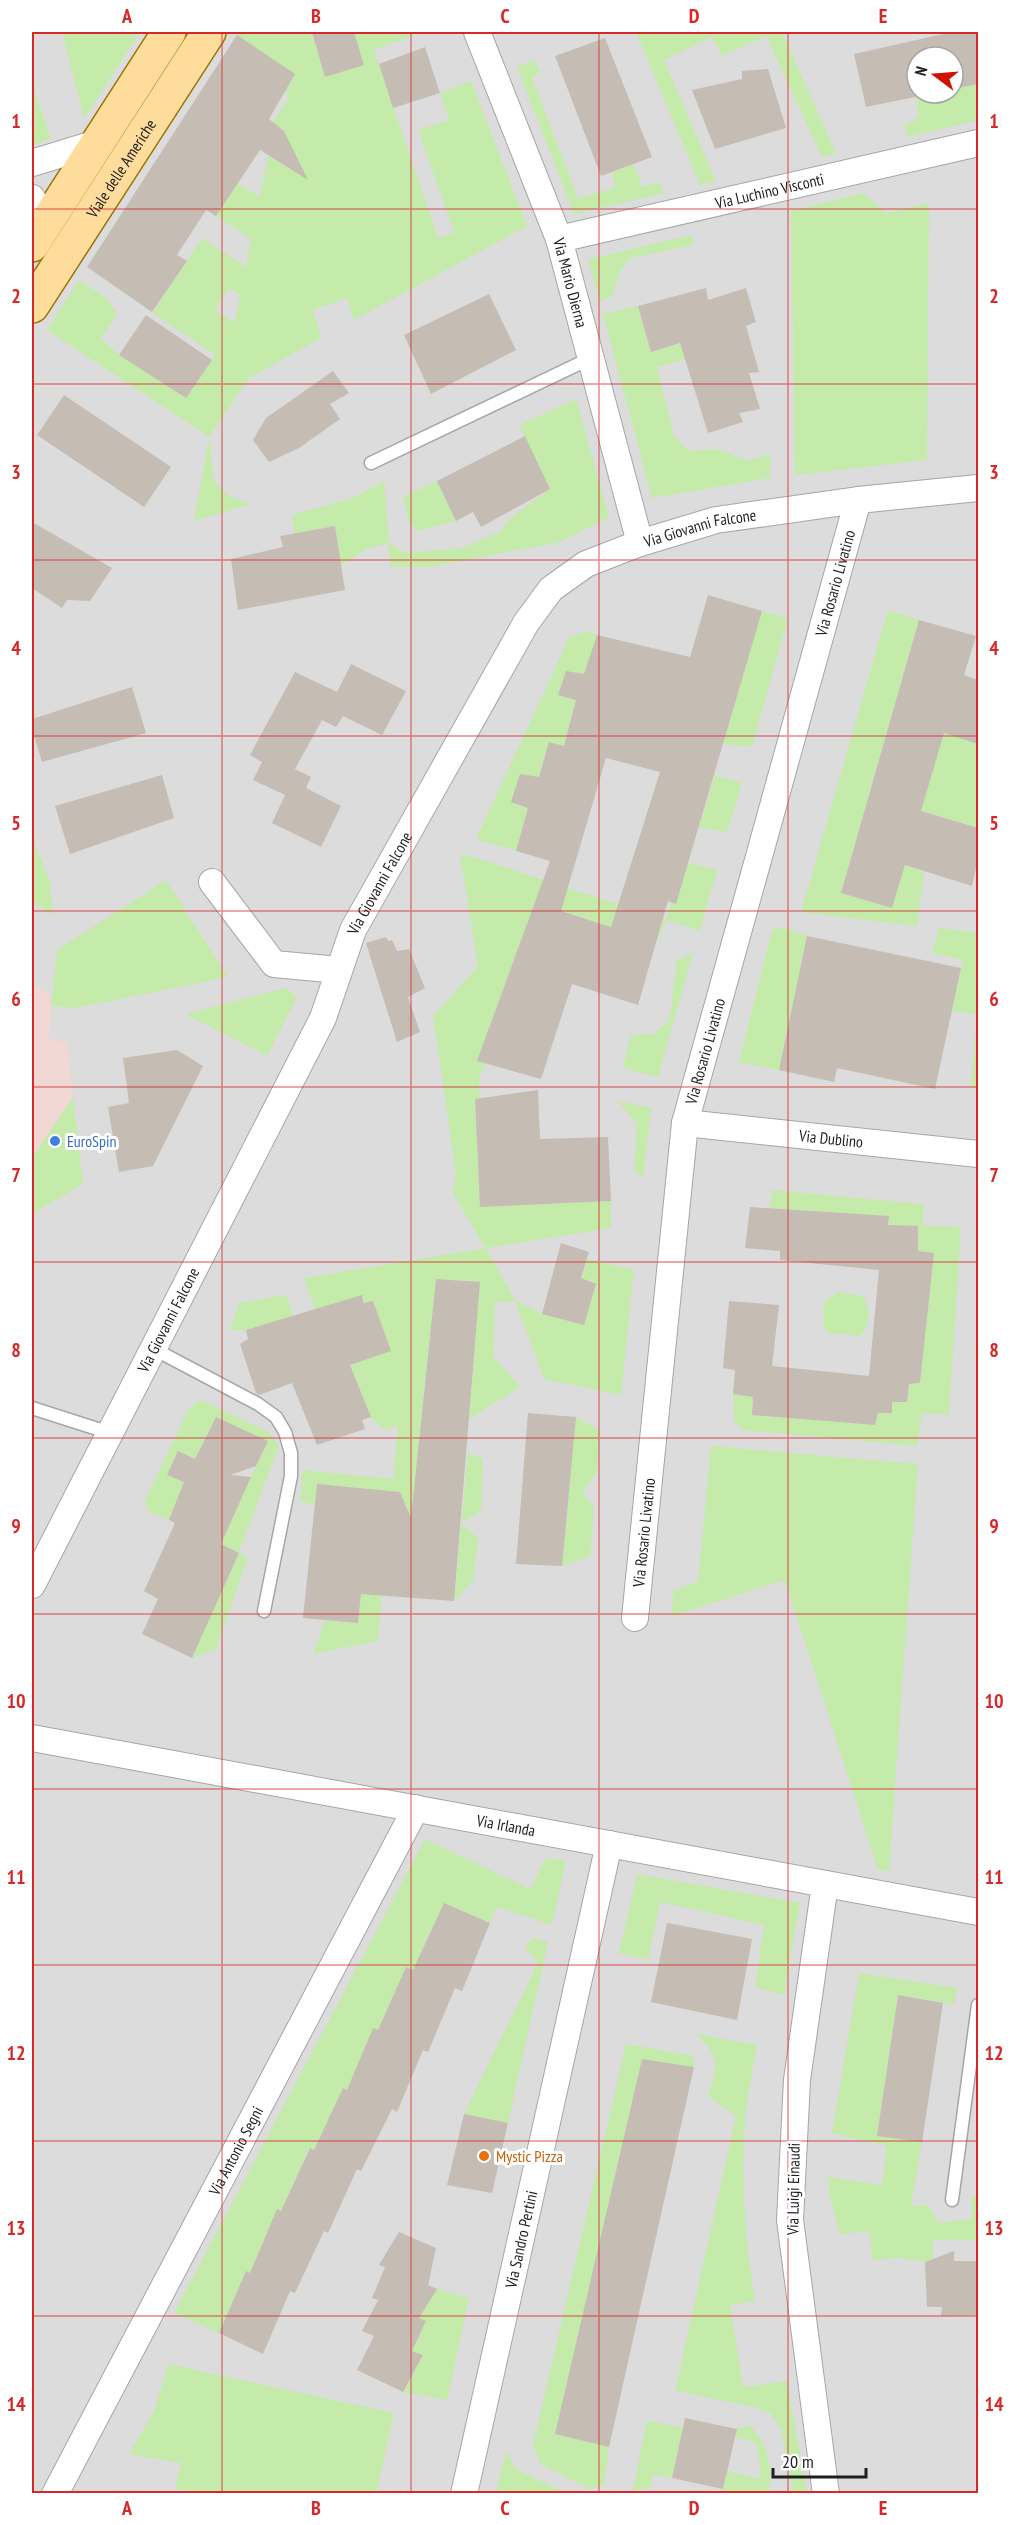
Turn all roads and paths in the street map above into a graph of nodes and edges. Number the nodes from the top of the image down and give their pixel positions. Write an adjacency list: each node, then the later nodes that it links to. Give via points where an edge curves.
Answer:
1 (169, 32): 4 (main road, Viale delle Americhe)
2 (209, 32): 9 (main road, Viale delle Americhe)
3 (477, 32): 8 (street, Via Mario Dierna)
4 (97, 143): 6 (street); 7 (main road, Viale delle Americhe)
5 (978, 143): 8 (street, Via Luchino Visconti)
6 (32, 163)
7 (37, 222)
8 (559, 239): 10 (street, Via Mario Dierna)
9 (32, 306)
10 (591, 358): 11 (lane); 14 (street, Via Mario Dierna)
11 (371, 463)
12 (978, 488): 13 (street, Via Giovanni Falcone)
13 (858, 500): 14 (street, Via Giovanni Falcone, via 716,520); 17 (street, Via Rosario Livatino)
14 (640, 543): 16 (street, Via Giovanni Falcone, via 586,564 551,590 526,623 353,930)
15 (212, 882): 16 (street, via 274,964)
16 (339, 970): 19 (street, Via Giovanni Falcone, via 323,1018)
17 (685, 1123): 18 (street, Via Dublino); 24 (street, Via Rosario Livatino)
18 (978, 1154)
19 (152, 1348): 21 (street, Via Giovanni Falcone); 23 (lane, via 258,1404 276,1418 285,1432 291,1453 291,1476)
20 (32, 1408): 21 (lane)
21 (110, 1433): 22 (street, Via Giovanni Falcone)
22 (32, 1586)
23 (264, 1611)
24 (635, 1618)
25 (32, 1738): 26 (street, Via Irlanda)
26 (416, 1808): 27 (street, Via Irlanda); 32 (street, Via Antonio Segni)
27 (609, 1844): 28 (street, Via Irlanda); 33 (street, Via Sandro Pertini)
28 (825, 1884): 29 (street, Via Irlanda); 34 (street, Via Luigi Einaudi, via 797,2080 790,2220)
29 (978, 1912)
30 (978, 2005): 31 (lane)
31 (952, 2200)
32 (55, 2493)
33 (464, 2493)
34 (826, 2493)

